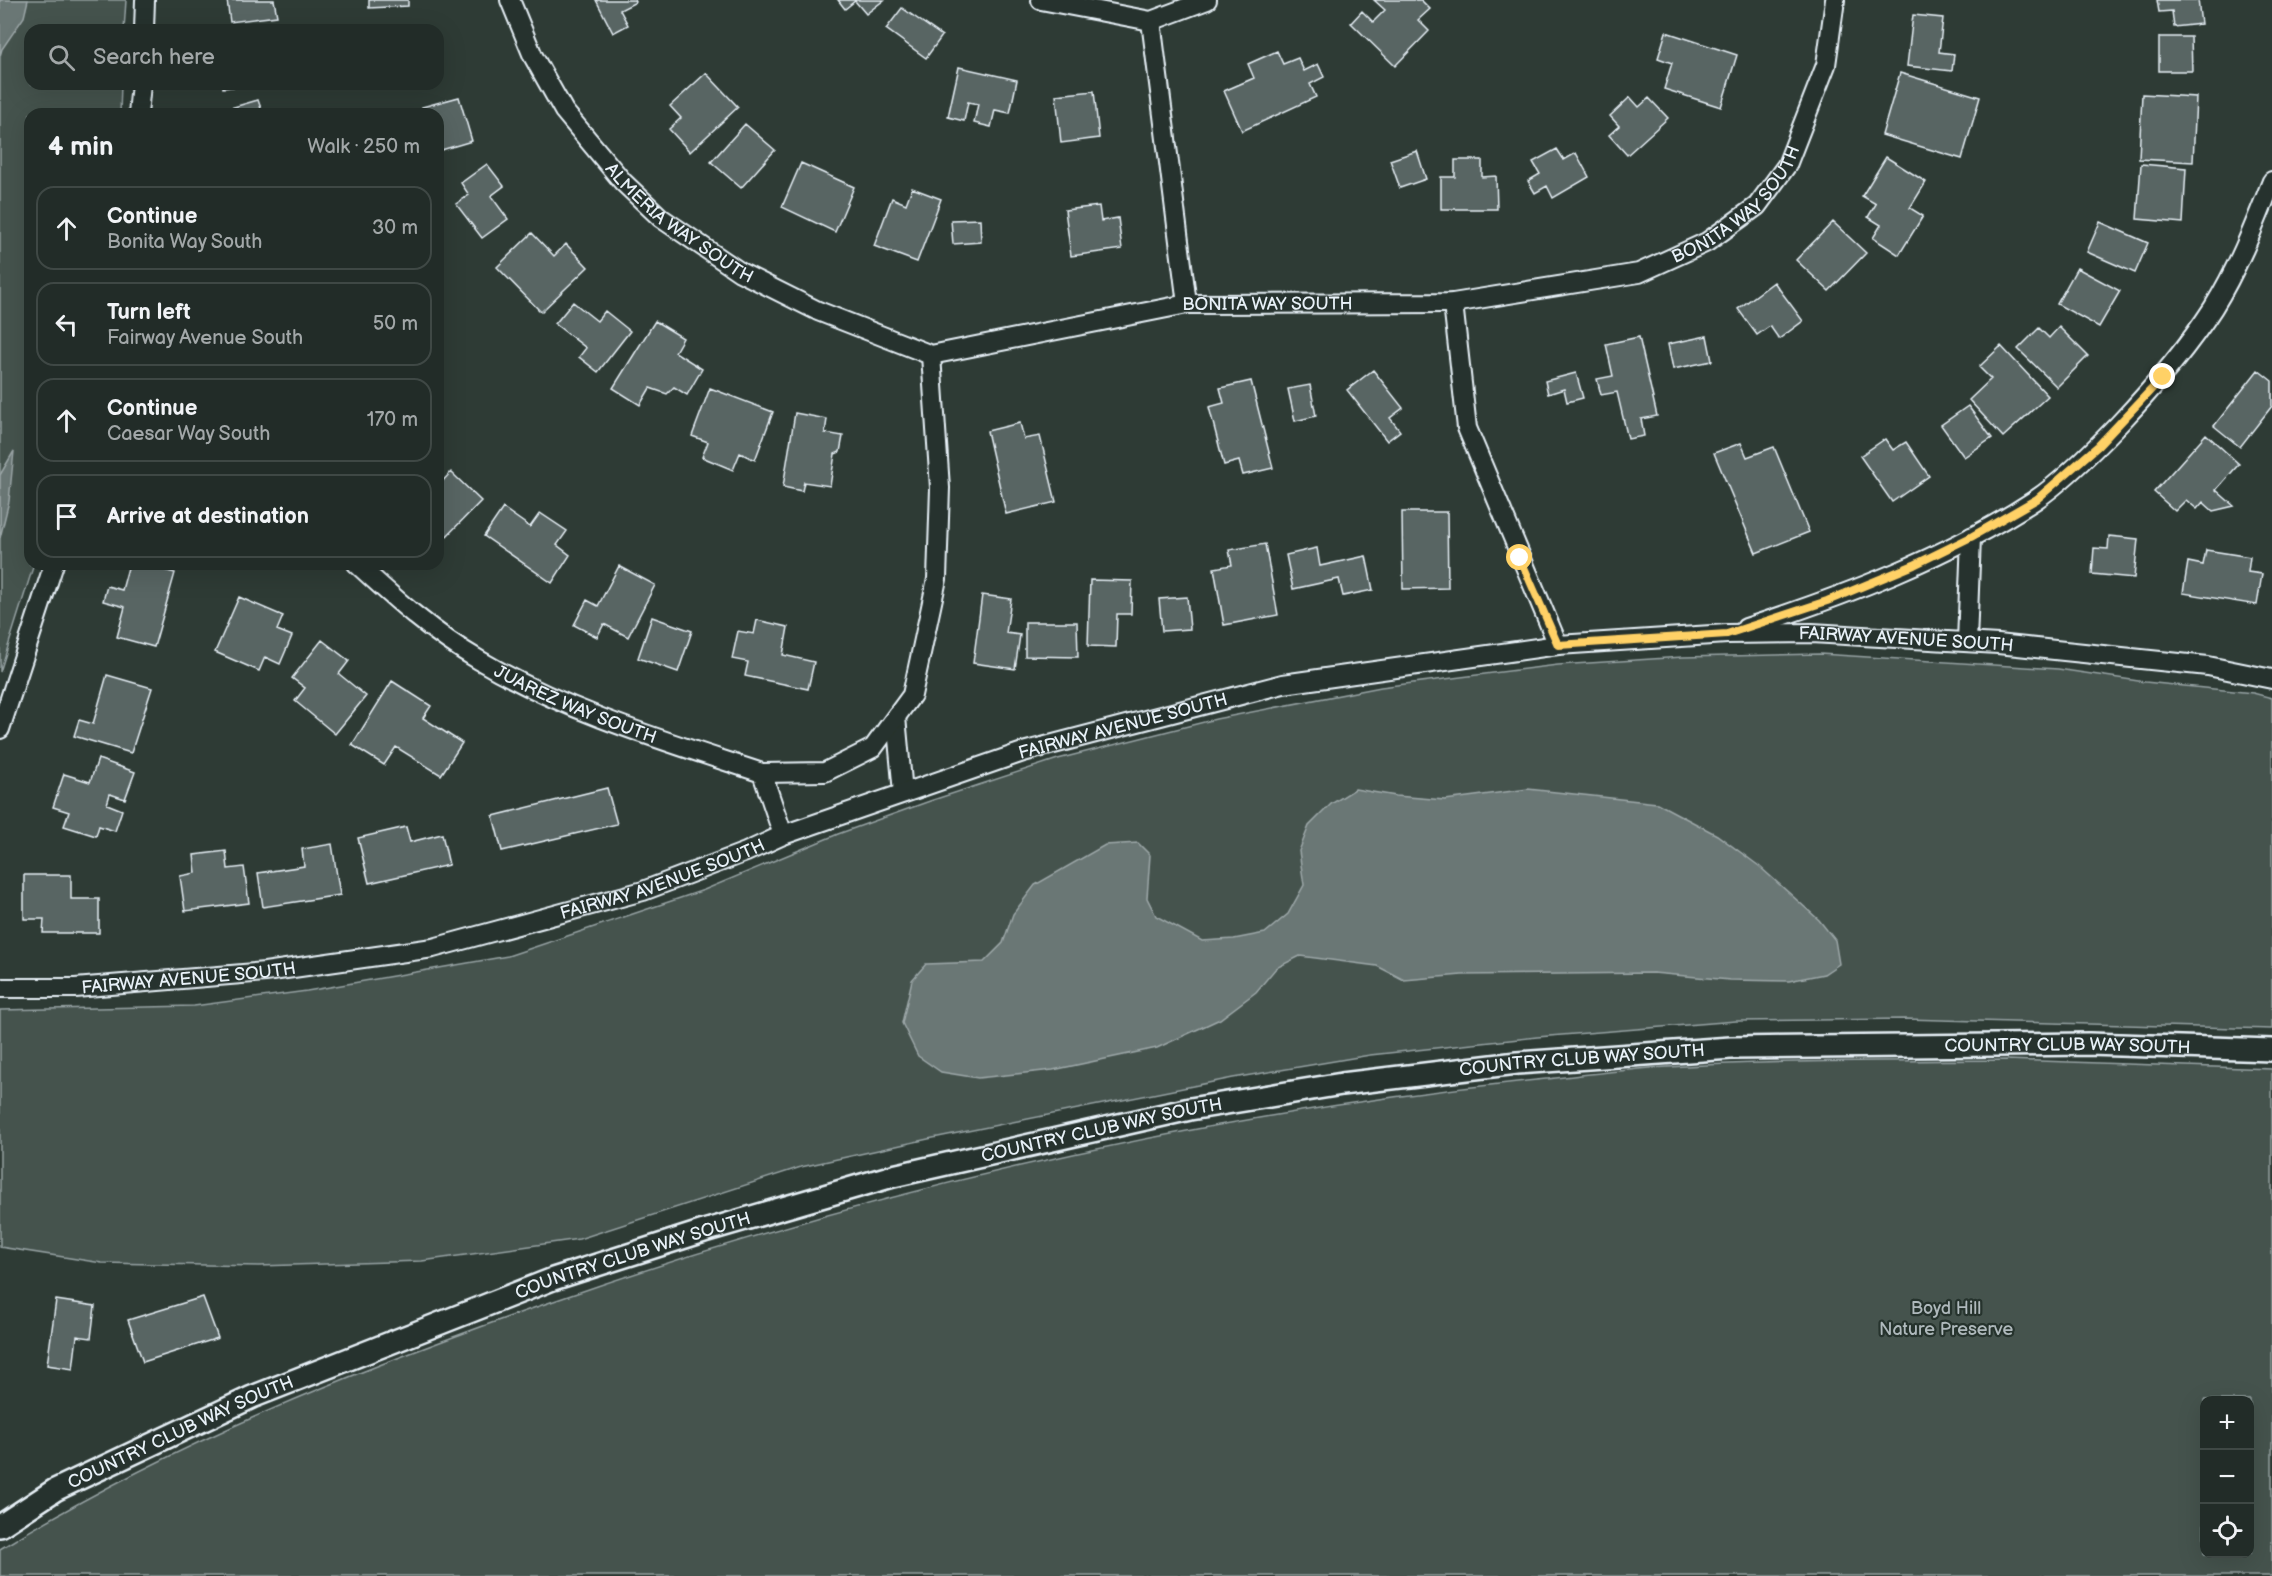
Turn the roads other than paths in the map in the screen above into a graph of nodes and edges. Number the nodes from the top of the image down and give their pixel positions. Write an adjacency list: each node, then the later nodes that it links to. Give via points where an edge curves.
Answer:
1 (145, 0): 7 (street)
2 (510, 0): 15 (street, ALMERIA WAY SOUTH, via 533,56 564,111 623,182 661,218 740,272 818,310)
3 (1041, 0): 6 (street)
4 (1207, 0): 6 (street)
5 (1835, 0): 13 (street, BONITA WAY SOUTH, via 1826,65 1787,165 1757,206 1707,243 1639,273)
6 (1151, 21): 14 (street, BONITA WAY SOUTH)
7 (144, 24)
8 (141, 90): 10 (street)
9 (141, 90): 11 (street)
10 (139, 108)
11 (144, 108)
12 (2272, 181): 16 (street, via 2248,241 2213,307 2163,377 2098,446 2037,499)
13 (1454, 303): 14 (street, BONITA WAY SOUTH); 21 (street, via 1467,428)
14 (1187, 304): 15 (street)
15 (931, 355): 23 (street, via 940,488 937,579 912,695)
16 (1971, 537): 19 (street, via 1827,601); 20 (street)
17 (52, 570): 24 (street)
18 (364, 570): 25 (street, JUAREZ WAY SOUTH, via 404,607 477,659 544,695 621,728)
19 (1727, 634): 20 (street, FAIRWAY AVENUE SOUTH, via 1812,633); 21 (street, FAIRWAY AVENUE SOUTH)
20 (1966, 642): 22 (street, FAIRWAY AVENUE SOUTH, via 2208,666)
21 (1558, 645): 26 (street, FAIRWAY AVENUE SOUTH, via 1284,684 1023,752)
22 (2272, 678)
23 (896, 717): 25 (street, via 873,748 825,772); 26 (street)
24 (0, 729)
25 (762, 773): 27 (street)
26 (903, 793): 27 (street, FAIRWAY AVENUE SOUTH)
27 (783, 835): 28 (street, FAIRWAY AVENUE SOUTH, via 642,891 433,948 265,972 75,988)
28 (0, 988)
29 (2272, 1050): 30 (street, COUNTRY CLUB WAY SOUTH, via 2089,1044 1731,1048 1517,1063 1342,1084 1190,1109 893,1176 553,1279 252,1397 55,1490)
30 (0, 1526)

